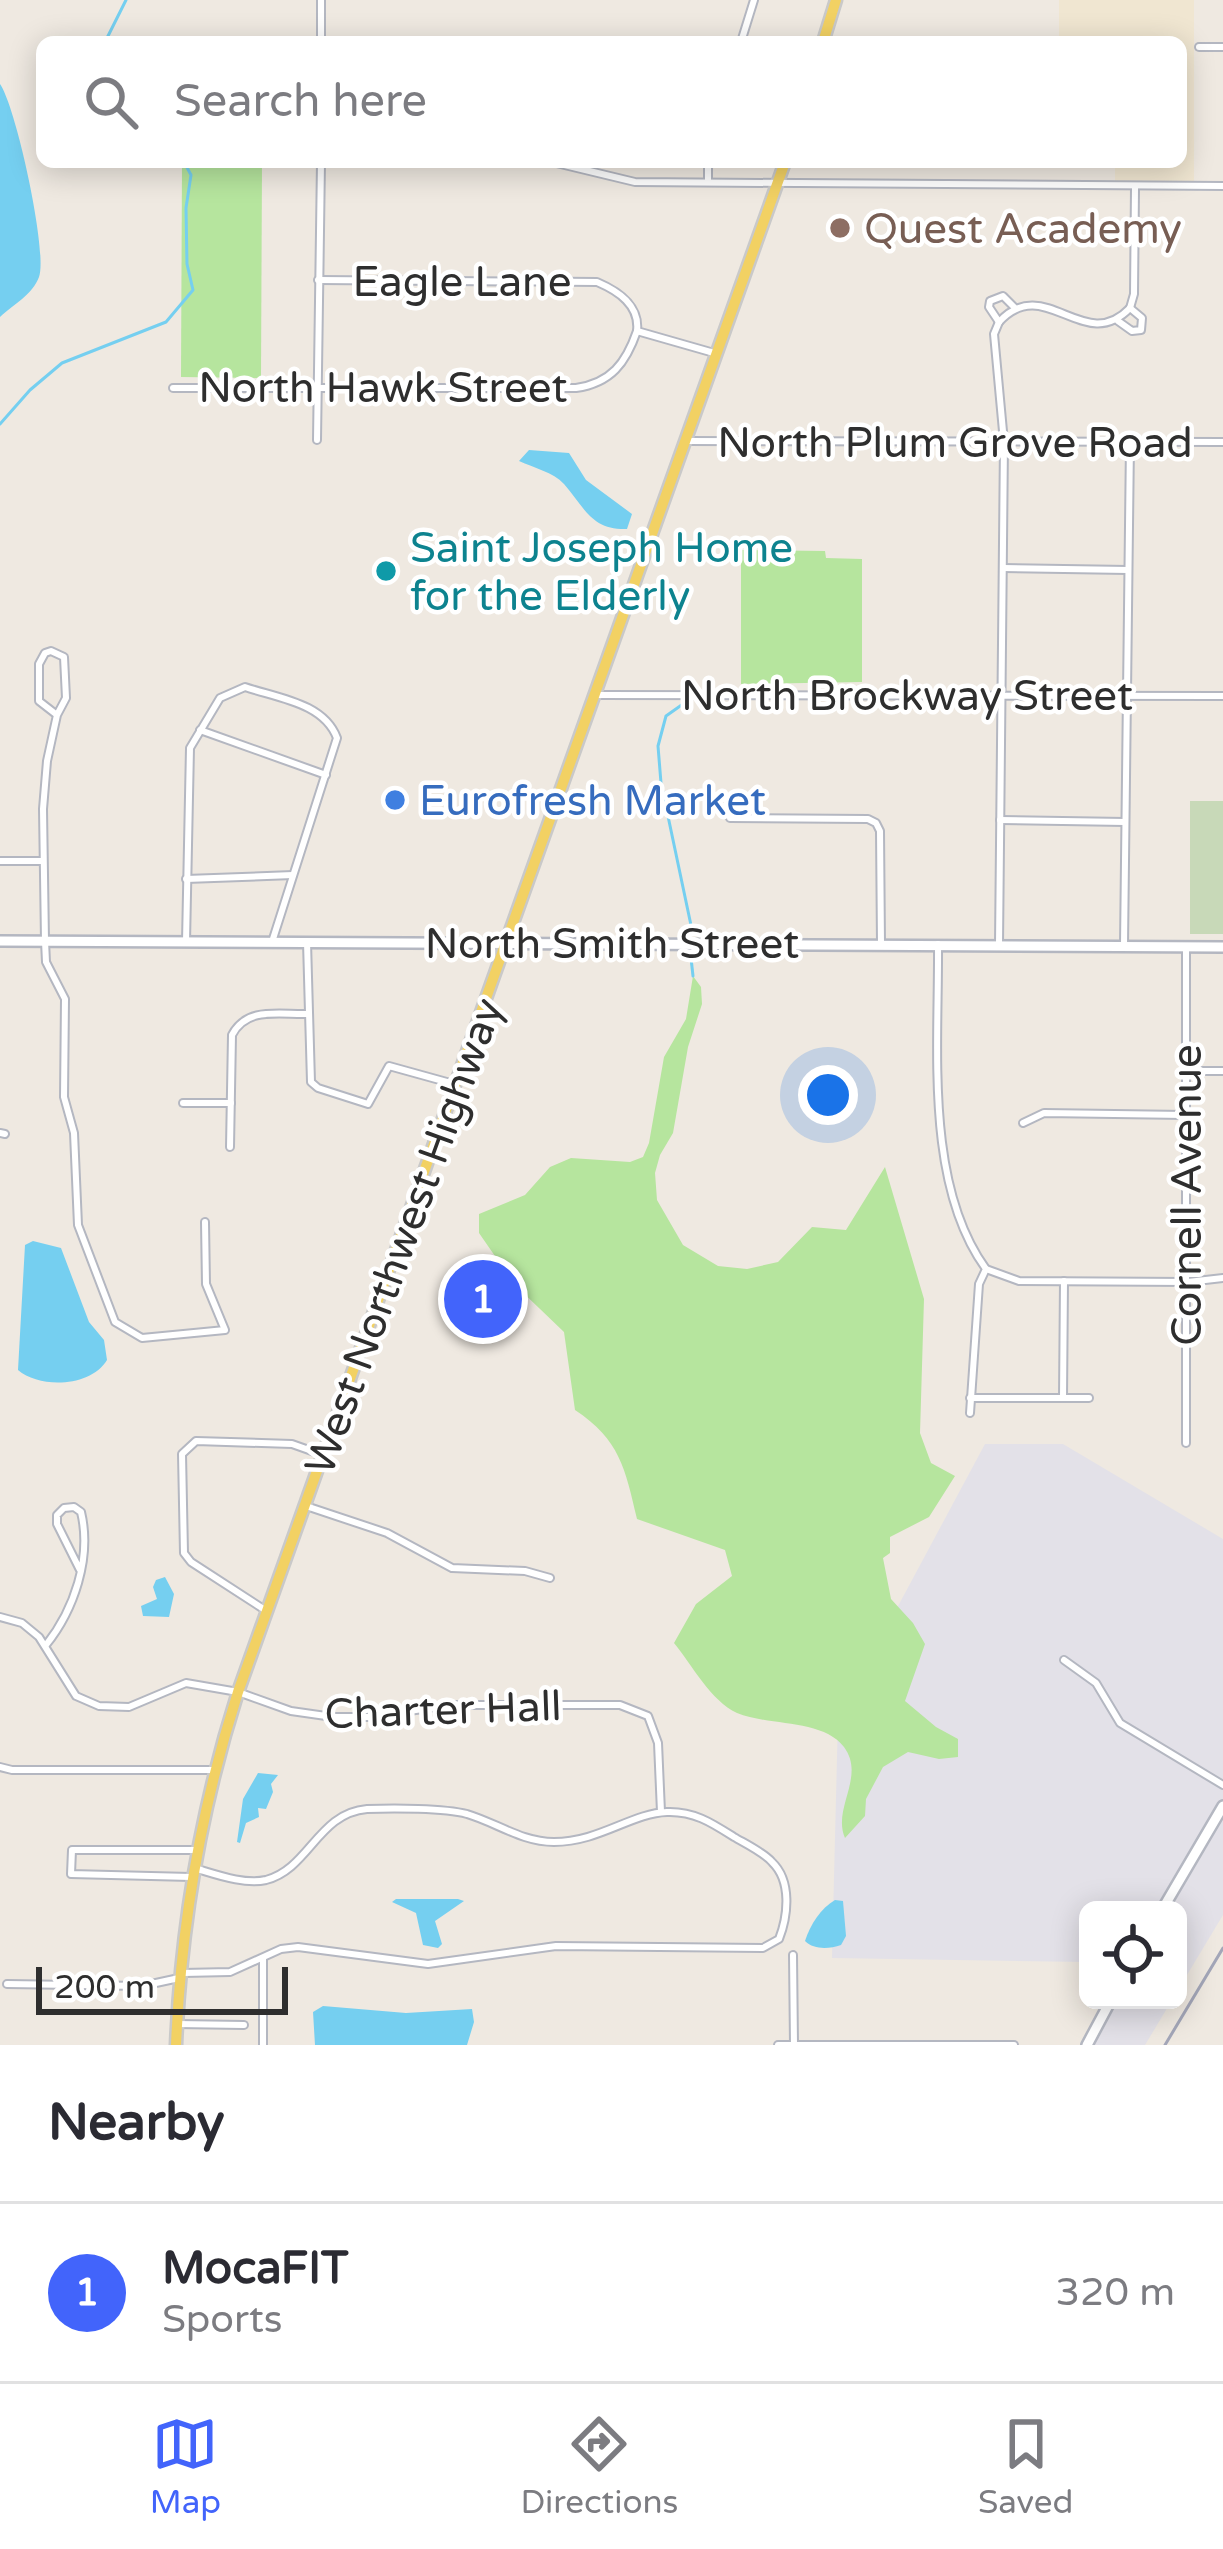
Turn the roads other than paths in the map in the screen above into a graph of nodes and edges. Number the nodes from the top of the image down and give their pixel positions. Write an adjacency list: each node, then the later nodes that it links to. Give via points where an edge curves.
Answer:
1 (321, 0): 4 (street)
2 (754, 0): 5 (street)
3 (836, 0): 6 (main road)
4 (321, 36)
5 (743, 36)
6 (825, 36)
7 (1198, 47): 8 (street)
8 (1223, 47)
9 (321, 168): 17 (street)
10 (573, 168): 13 (street, via 620,181)
11 (708, 168): 13 (street)
12 (783, 168): 14 (main road, West Northwest Highway)
13 (708, 182): 14 (street)
14 (778, 185): 16 (street); 23 (main road, West Northwest Highway)
15 (1223, 187): 16 (street)
16 (1135, 188): 18 (street)
17 (318, 280): 22 (street, Eagle Lane, via 597,282 632,306); 25 (street)
18 (1130, 308): 20 (street); 20 (street, via 1142,330)
19 (1016, 309): 20 (street, via 1035,304 1076,320); 21 (street); 21 (street, via 994,297 989,307)
20 (1118, 320)
21 (999, 322): 28 (street, via 994,349)
22 (637, 331): 23 (street); 25 (street, North Hawk Street, via 614,374 587,386)
23 (717, 354): 27 (main road, West Northwest Highway)
24 (173, 388): 25 (street, North Hawk Street)
25 (317, 388): 26 (street)
26 (317, 440)
27 (686, 441): 28 (street, North Plum Grove Road); 33 (main road, West Northwest Highway)
28 (1004, 442): 29 (street, North Plum Grove Road); 31 (street)
29 (1130, 442): 30 (street, North Plum Grove Road); 32 (street)
30 (1223, 442)
31 (1003, 568): 32 (street); 34 (street)
32 (1128, 570): 35 (street)
33 (592, 695): 34 (street, North Brockway Street); 52 (main road, West Northwest Highway)
34 (1001, 695): 35 (street, North Brockway Street); 41 (street)
35 (1127, 695): 36 (street, North Brockway Street); 42 (street)
36 (1223, 696)
37 (57, 716): 37 (street, via 39,700 39,664 51,651 64,657 66,698); 44 (street)
38 (200, 730): 39 (street); 39 (street, via 220,698 244,687 319,712 337,739); 46 (street, via 186,762)
39 (326, 775): 45 (street)
40 (730, 818): 53 (street, via 876,823)
41 (1000, 820): 42 (street); 55 (street)
42 (1125, 822): 56 (street)
43 (0, 861): 44 (street)
44 (44, 861): 48 (street)
45 (293, 875): 46 (street); 50 (street)
46 (186, 879): 49 (street)
47 (0, 941): 48 (street, North Smith Street)
48 (45, 941): 49 (street, North Smith Street); 68 (street, via 65,999 64,1097 74,1133 78,1225 115,1322 142,1338 225,1330 206,1284)
49 (186, 942): 50 (street, North Smith Street)
50 (272, 943): 51 (street, North Smith Street)
51 (307, 943): 52 (street, North Smith Street); 59 (street)
52 (509, 943): 53 (street, North Smith Street); 62 (main road, West Northwest Highway)
53 (881, 944): 54 (street, North Smith Street)
54 (938, 944): 55 (street, North Smith Street); 69 (street, via 939,1114 953,1202)
55 (998, 944): 56 (street, North Smith Street)
56 (1124, 945): 57 (street, North Smith Street)
57 (1186, 946): 58 (street, North Smith Street); 60 (street, Cornell Avenue)
58 (1223, 947)
59 (308, 1015): 62 (street, via 309,1074 318,1088 368,1104 389,1066); 64 (street, via 242,1019 232,1035)
60 (1186, 1071): 61 (street); 65 (street, Cornell Avenue)
61 (1223, 1071)
62 (458, 1084): 78 (main road, West Northwest Highway)
63 (183, 1102): 64 (street)
64 (231, 1103): 67 (street)
65 (1185, 1115): 66 (street, via 1044,1113); 72 (street, Cornell Avenue)
66 (1023, 1123)
67 (230, 1147)
68 (205, 1222)
69 (986, 1269): 71 (street, via 1018,1281); 73 (street)
70 (1223, 1278): 72 (street)
71 (1064, 1281): 72 (street); 74 (street)
72 (1188, 1282): 77 (street, Cornell Avenue)
73 (970, 1398): 74 (street); 76 (street)
74 (1063, 1398): 75 (street)
75 (1089, 1398)
76 (970, 1413)
77 (1186, 1443)
78 (325, 1455): 79 (main road, West Northwest Highway); 82 (street, via 292,1444 196,1441 182,1454 184,1552)
79 (306, 1506): 81 (street, via 452,1568); 82 (main road, West Northwest Highway)
80 (80, 1570): 80 (street, via 57,1524 64,1508 84,1519); 84 (street, via 67,1619)
81 (550, 1578)
82 (268, 1612): 86 (main road, West Northwest Highway)
83 (0, 1617): 84 (street, via 22,1623)
84 (46, 1645): 86 (street, Charter Hall, via 76,1696 99,1706 129,1707 186,1683)
85 (1064, 1660): 89 (street, via 1096,1683 1120,1724)
86 (238, 1692): 88 (main road, West Northwest Highway); 91 (street, Charter Hall, via 333,1717 450,1706 620,1705 649,1717)
87 (0, 1767): 88 (street)
88 (213, 1770): 92 (main road, West Northwest Highway)
89 (1223, 1785)
90 (1223, 1806): 94 (street)
91 (661, 1812): 93 (street, via 595,1838 552,1843 464,1813 363,1809 334,1820 293,1867 264,1881); 96 (street, via 702,1817 775,1863 786,1896 779,1939 763,1948 556,1946 428,1964 298,1947)
92 (196, 1850): 93 (main road, West Northwest Highway); 93 (street, via 72,1850 71,1874)
93 (192, 1873): 97 (main road, West Northwest Highway)
94 (1167, 1901)
95 (793, 1955): 105 (street)
96 (263, 1958): 97 (street, via 221,1974); 103 (street)
97 (180, 1976): 98 (street, via 142,1986); 100 (main road, West Northwest Highway)
98 (7, 1984)
99 (1106, 2009): 107 (street)
100 (177, 2024): 101 (street); 102 (main road, West Northwest Highway)
101 (244, 2025)
102 (176, 2045)
103 (263, 2045)
104 (778, 2045): 105 (street)
105 (794, 2045): 106 (street)
106 (1014, 2045)
107 (1088, 2045)

